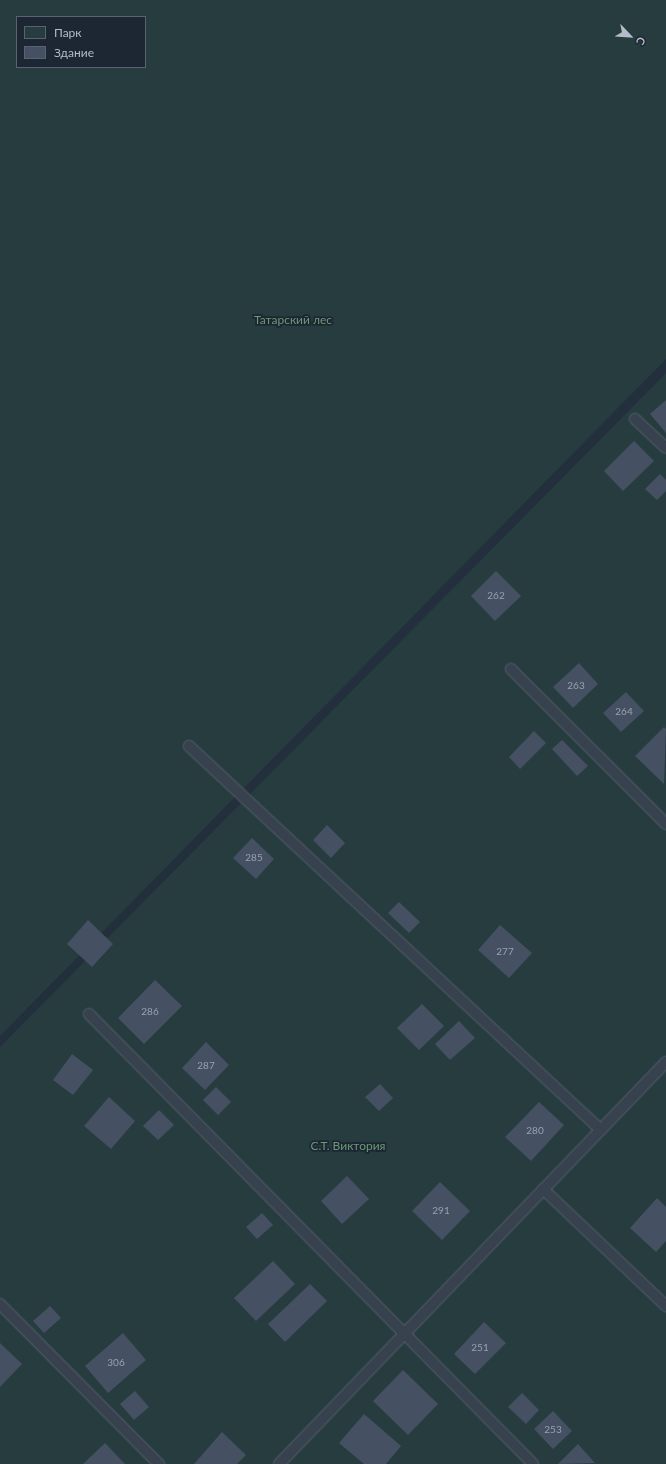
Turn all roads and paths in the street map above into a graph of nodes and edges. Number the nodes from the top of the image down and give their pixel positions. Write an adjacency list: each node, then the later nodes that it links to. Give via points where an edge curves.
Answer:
1 (635, 419): 2 (lane)
2 (666, 448)
3 (511, 669): 5 (lane)
4 (189, 746): 8 (lane)
5 (666, 824)
6 (89, 1014): 12 (lane)
7 (666, 1062): 8 (lane)
8 (601, 1130): 9 (lane)
9 (544, 1189): 11 (lane); 12 (lane)
10 (0, 1304): 13 (lane)
11 (666, 1306)
12 (404, 1334): 14 (lane); 15 (lane)
13 (159, 1464)
14 (279, 1464)
15 (533, 1464)

